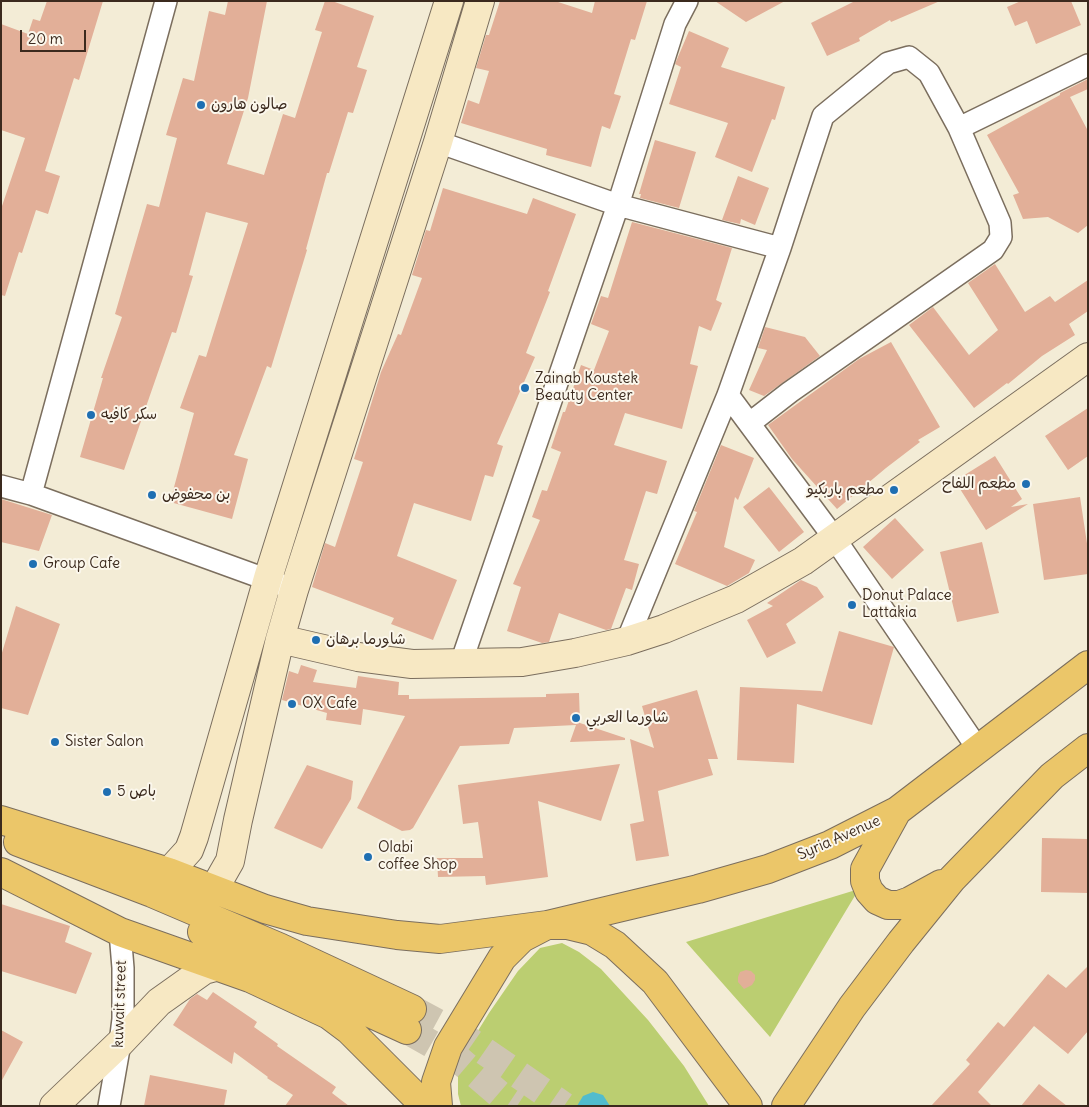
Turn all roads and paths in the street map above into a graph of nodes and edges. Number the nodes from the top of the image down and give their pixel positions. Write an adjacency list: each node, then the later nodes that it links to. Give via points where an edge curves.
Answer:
1 (166, 1): 14 (street)
2 (449, 1): 16 (street)
3 (480, 1): 7 (street)
4 (687, 1): 8 (street, via 675,24)
5 (1088, 65): 6 (street)
6 (959, 128): 9 (street, via 929,73 909,57 888,62 823,116); 12 (street, via 1000,222 1001,237 993,250)
7 (438, 142): 8 (street); 17 (street)
8 (618, 205): 9 (street); 20 (street)
9 (780, 248): 11 (street)
10 (1088, 357): 15 (street)
11 (728, 395): 12 (street); 19 (street)
12 (750, 423): 15 (street)
13 (1, 486): 14 (street)
14 (31, 494): 16 (street)
15 (835, 539): 19 (street, via 736,599); 23 (street)
16 (268, 578): 17 (street); 29 (street, via 194,837 189,850)
17 (294, 590): 18 (street)
18 (280, 639): 20 (street, via 358,657 412,664); 31 (street, via 230,861)
19 (627, 641): 20 (street, via 522,662)
20 (461, 663)
21 (1088, 665): 23 (main road, Syria Avenue)
22 (1088, 748): 30 (main road, via 1052,776)
23 (978, 749): 24 (main road, Syria Avenue)
24 (897, 811): 30 (main road, via 865,869 869,891 877,900 899,905); 32 (main road, Syria Avenue, via 830,844 768,869)
25 (1, 820): 29 (main road)
26 (1, 835): 27 (main road, via 152,893 281,948 410,1020 278,971 181,922)
27 (1, 858)
28 (1, 872): 33 (main road)
29 (169, 872): 31 (main road)
30 (952, 879): 36 (main road, via 852,1007)
31 (214, 889): 32 (main road, via 264,909 307,921 397,935 440,939)
32 (547, 925): 40 (main road, via 522,938 502,958 448,1047 436,1082); 41 (main road, via 592,931 615,944 655,982)
33 (120, 932): 34 (main road); 35 (street, kuwait street, via 123,968)
34 (219, 966): 35 (street, via 204,970 159,1002); 39 (main road, via 329,1015 349,1030)
35 (120, 1043): 37 (street); 38 (street, kuwait street)
36 (814, 1063): 42 (main road); 43 (main road)
37 (54, 1106)
38 (109, 1106)
39 (425, 1106)
40 (438, 1106)
41 (748, 1106)
42 (786, 1106)
43 (800, 1106)

